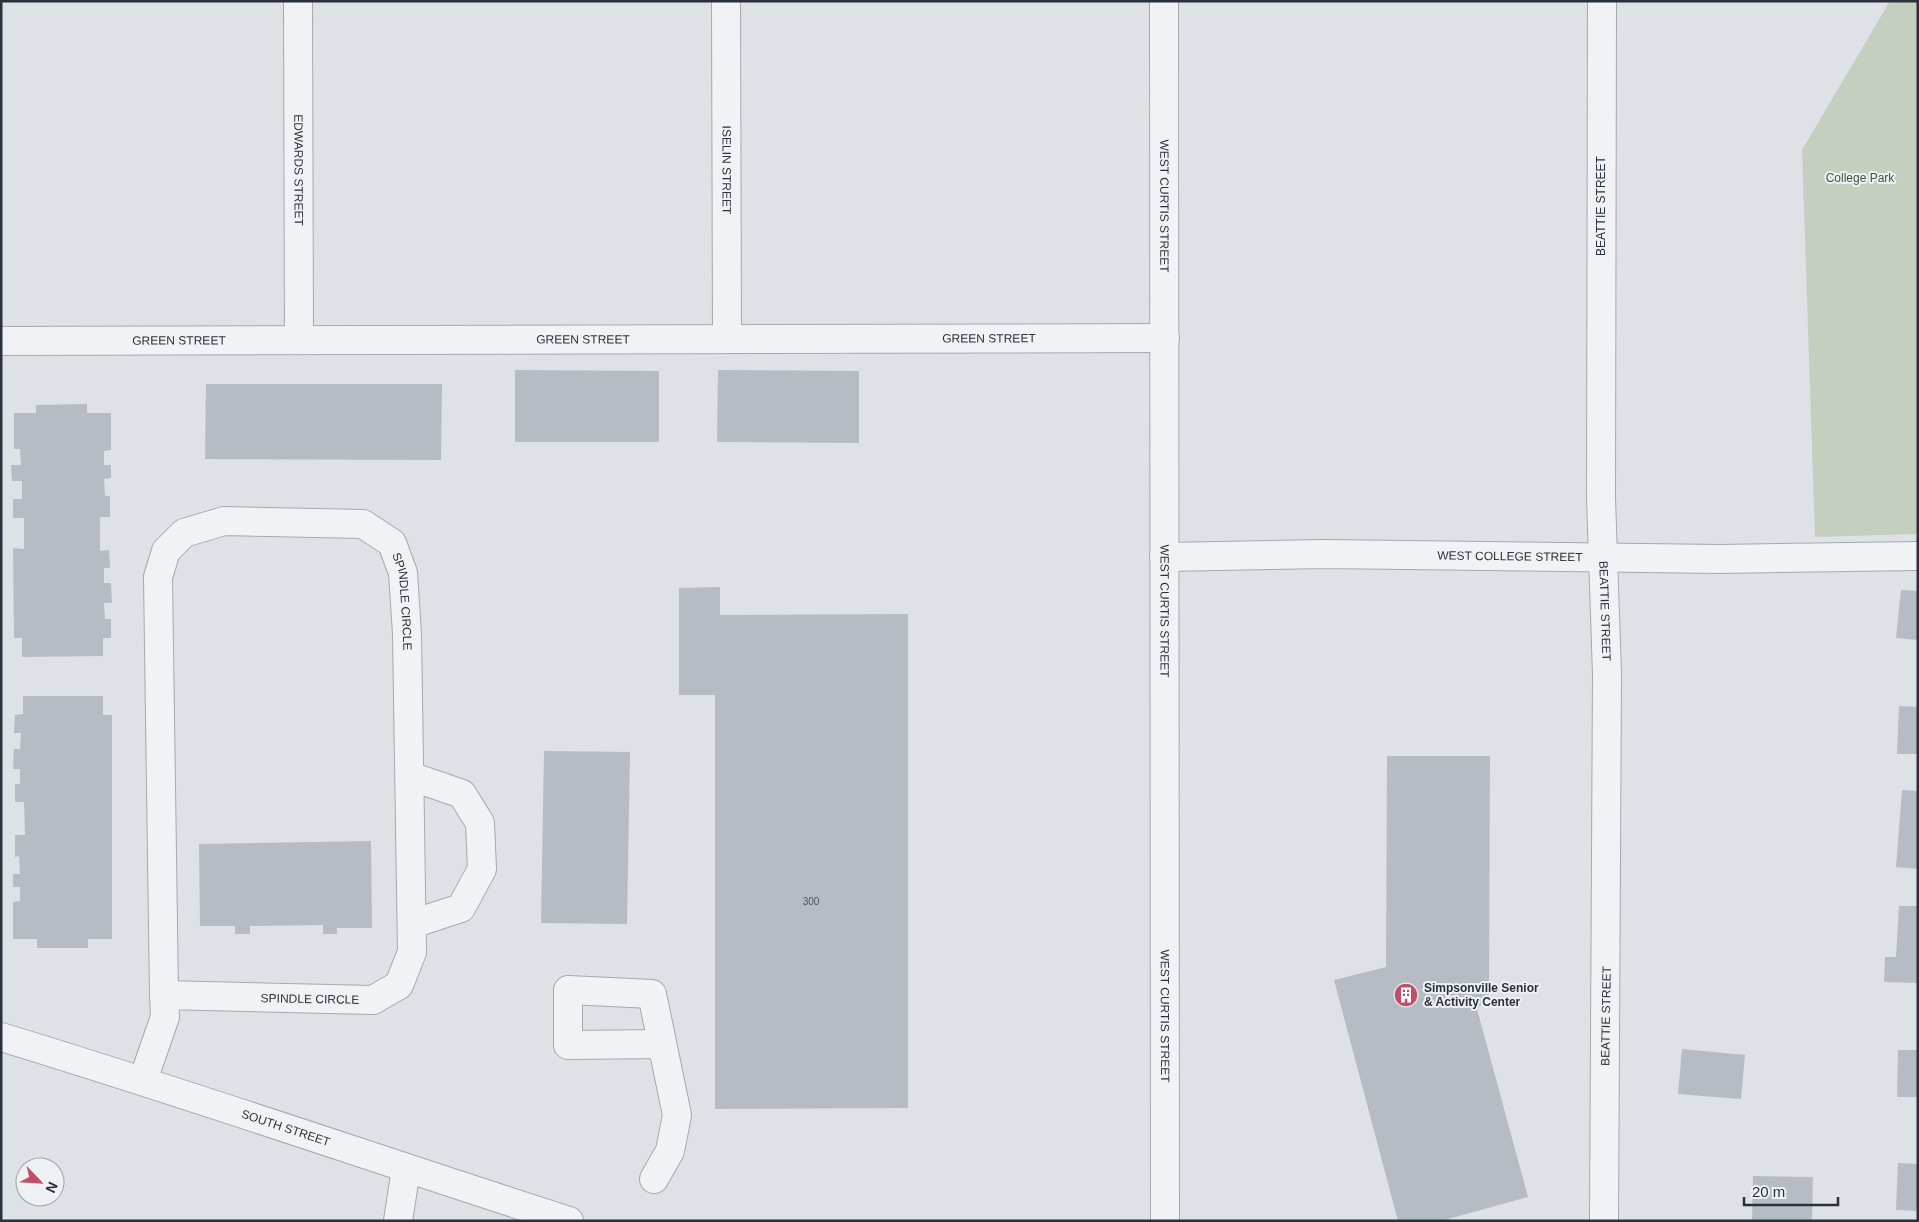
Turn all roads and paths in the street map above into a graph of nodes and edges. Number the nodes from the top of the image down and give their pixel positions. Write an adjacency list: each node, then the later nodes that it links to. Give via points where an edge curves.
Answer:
1 (298, 1): 7 (street, EDWARDS STREET)
2 (726, 1): 5 (street, ISELIN STREET)
3 (1164, 1): 6 (street, WEST CURTIS STREET)
4 (1602, 1): 11 (street, BEATTIE STREET, via 1600,296)
5 (727, 338): 6 (street, GREEN STREET); 7 (street, GREEN STREET)
6 (1165, 338): 10 (street, WEST CURTIS STREET)
7 (299, 339): 8 (street, GREEN STREET)
8 (1, 340)
9 (1918, 556): 11 (street, WEST COLLEGE STREET)
10 (1164, 557): 11 (street, WEST COLLEGE STREET, via 1326,554); 22 (street, WEST CURTIS STREET)
11 (1604, 558): 23 (street, BEATTIE STREET, via 1607,901)
12 (410, 776): 13 (street, SPINDLE CIRCLE); 13 (street, via 462,794 480,823 482,869 461,908); 14 (street, SPINDLE CIRCLE, via 403,573 392,543 363,524 224,521 184,533 166,551 158,577)
13 (412, 924): 14 (street, SPINDLE CIRCLE, via 412,952 399,985 373,1000)
14 (164, 995): 17 (street, SPINDLE CIRCLE, via 165,1018)
15 (1, 1037): 17 (street, SOUTH STREET)
16 (662, 1044): 19 (street, via 677,1115 670,1151)
17 (143, 1080): 18 (street, SOUTH STREET)
18 (406, 1169): 20 (street); 21 (street, SOUTH STREET)
19 (654, 1179)
20 (398, 1221)
21 (569, 1221)
22 (1165, 1221)
23 (1604, 1221)

